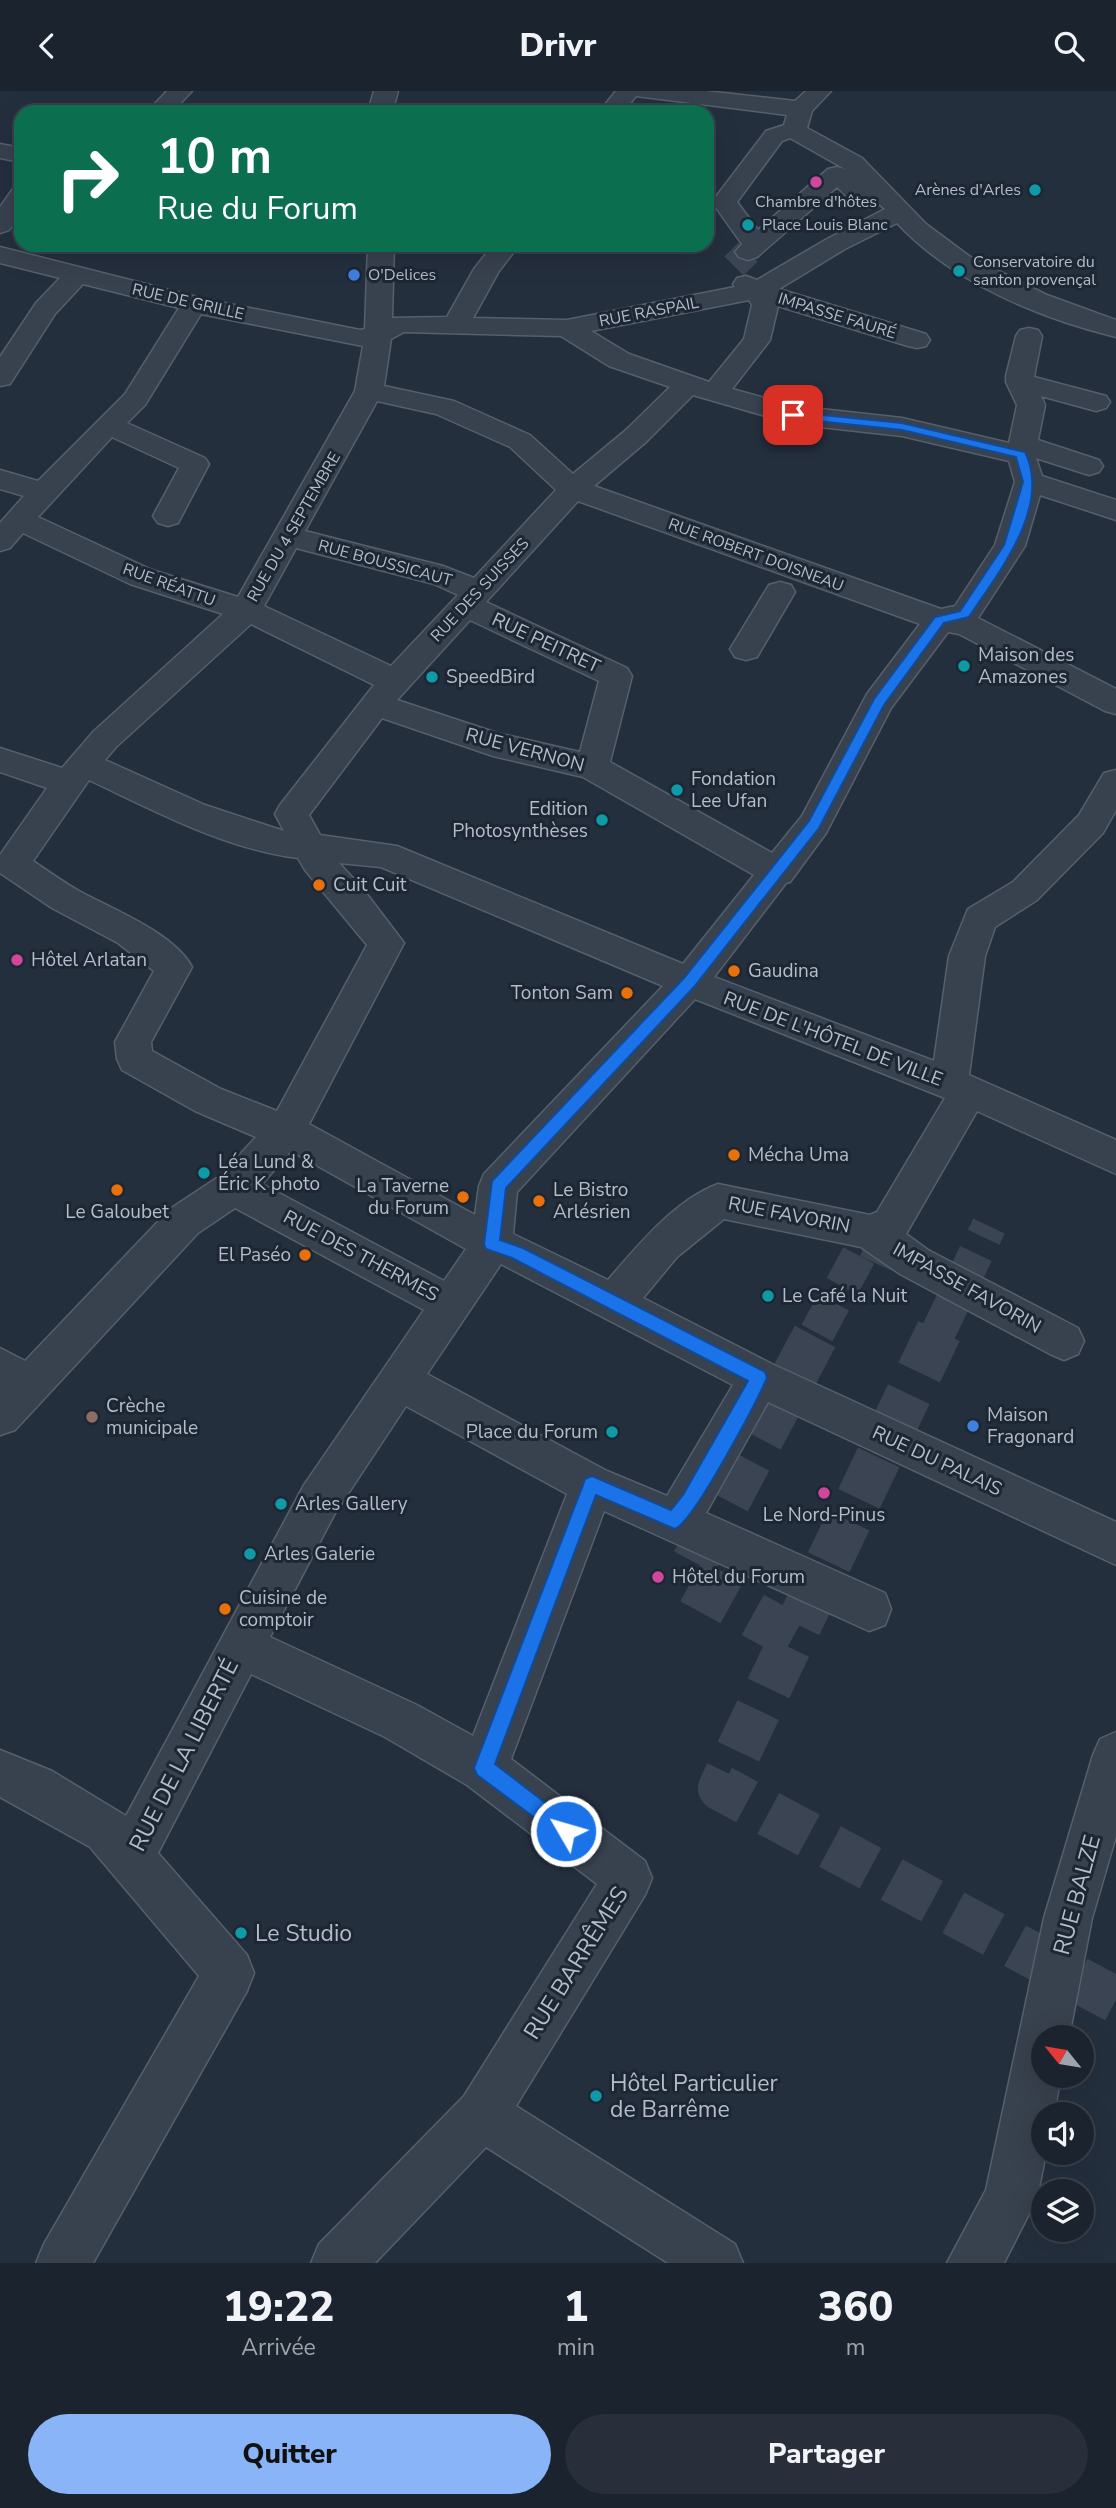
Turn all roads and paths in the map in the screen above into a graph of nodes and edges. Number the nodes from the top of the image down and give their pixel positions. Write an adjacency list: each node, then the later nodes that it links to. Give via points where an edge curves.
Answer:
1 (180, 91): 4 (street)
2 (628, 91): 5 (street)
3 (643, 91): 6 (street)
4 (166, 105)
5 (617, 105)
6 (805, 110): 7 (street); 9 (street, via 802,139 846,157)
7 (718, 195): 14 (street)
8 (14, 205): 10 (street)
9 (893, 215): 14 (street, RUE RASPAIL, via 836,244); 14 (street, via 837,174 783,222); 19 (street, via 941,249 1038,301)
10 (0, 225)
11 (382, 252): 20 (street, RUE DU 4 SEPTEMBRE)
12 (500, 252): 17 (street)
13 (0, 255): 15 (street, RUE DE GRILLE)
14 (744, 269): 18 (street, RUE RASPAIL); 22 (street, IMPASSE FAURÉ); 27 (street, via 765,305 757,340)
15 (76, 277): 16 (street, RUE DE GRILLE); 23 (street, via 45,309)
16 (194, 305): 20 (street, RUE DE GRILLE, via 360,338); 29 (street, via 135,399)
17 (455, 326): 18 (street, RUE RASPAIL); 20 (street, RUE RASPAIL, via 399,324)
18 (568, 328): 25 (street, via 619,360)
19 (1116, 329)
20 (378, 335): 26 (street, RUE DU 4 SEPTEMBRE)
21 (1029, 336): 24 (street)
22 (917, 340)
23 (0, 378)
24 (1020, 381): 28 (street); 30 (street, via 1031,405)
25 (688, 384): 27 (street); 33 (street, RUE DES SUISSES)
26 (369, 391): 33 (street, via 444,407 520,441); 38 (street, RUE DU 4 SEPTEMBRE)
27 (715, 393): 30 (street, via 793,415 902,427)
28 (1096, 402)
29 (109, 425): 34 (street); 36 (street, via 195,464)
30 (1025, 461): 31 (street); 35 (street); 42 (street, via 1010,546 965,614)
31 (1089, 466)
32 (0, 479): 34 (street)
33 (573, 489): 39 (street, RUE ROBERT DOISNEAU); 40 (street, RUE DES SUISSES)
34 (43, 492): 37 (street)
35 (1116, 510)
36 (168, 516)
37 (10, 531): 41 (street, RUE RÉATTU)
38 (289, 537): 40 (street, RUE BOUSSICAUT, via 443,576); 41 (street, RUE DU 4 SEPTEMBRE)
39 (788, 578): 42 (street, RUE ROBERT DOISNEAU); 43 (street)
40 (473, 598): 44 (street, RUE DES SUISSES); 47 (street, RUE PEITRET, via 550,647 616,675)
41 (246, 611): 44 (street, RUE RÉATTU); 48 (street, RUE DU 4 SEPTEMBRE, via 104,739)
42 (940, 620): 45 (street, RUE ROBERT DOISNEAU, via 967,625); 51 (street, via 878,702 814,824)
43 (746, 649)
44 (385, 693): 47 (street, RUE VERNON, via 493,744); 50 (street, RUE DES SUISSES, via 292,814)
45 (1116, 703)
46 (0, 760): 48 (street, RUE DE L'HÔTEL DE VILLE)
47 (592, 767): 51 (street, RUE VERNON)
48 (76, 773): 50 (street, RUE DE L'HÔTEL DE VILLE, via 272,842); 54 (street, RUE DU 4 SEPTEMBRE, via 12,863 64,899 130,933 174,967 133,1042 135,1059 192,1093)
49 (1116, 782): 53 (street, via 1091,824 1025,891 980,919 967,956)
50 (310, 847): 52 (street, RUE DE L'HÔTEL DE VILLE, via 385,855); 54 (street, via 386,943)
51 (778, 873): 52 (street)
52 (689, 982): 53 (street, RUE DE L'HÔTEL DE VILLE); 58 (street, via 498,1186)
53 (959, 1087): 55 (street, RUE DE L'HÔTEL DE VILLE); 57 (street, RUE FAVORIN, via 891,1224)
54 (286, 1130): 56 (street); 58 (street)
55 (1116, 1158)
56 (234, 1188): 60 (street, RUE DES THERMES); 62 (street, via 184,1221)
57 (872, 1233): 59 (street, RUE FAVORIN, via 718,1201 663,1245); 61 (street, IMPASSE FAVORIN, via 915,1262)
58 (492, 1244): 59 (street); 60 (street, RUE DE LA LIBERTÉ)
59 (614, 1302): 63 (street)
60 (450, 1304): 64 (street, RUE DE LA LIBERTÉ)
61 (1064, 1341)
62 (14, 1377): 65 (street)
63 (759, 1378): 67 (street); 68 (street, RUE DU PALAIS)
64 (398, 1380): 66 (street); 70 (street, RUE DE LA LIBERTÉ, via 319,1500)
65 (0, 1416)
66 (592, 1485): 67 (street); 72 (street)
67 (675, 1521): 69 (street)
68 (1116, 1544)
69 (869, 1609)
70 (240, 1646): 72 (street, RUE BARRÊMES, via 401,1721); 74 (street, RUE DE LA LIBERTÉ)
71 (1116, 1755): 75 (street, RUE BALZE, via 1068,1917)
72 (484, 1768): 77 (street, RUE BARRÊMES, via 628,1878)
73 (0, 1773): 74 (street, via 107,1830)
74 (130, 1857): 78 (street, RUE DE LA LIBERTÉ, via 229,1973)
75 (1046, 2025)
76 (1033, 2088): 81 (street, RUE BALZE, via 1011,2198)
77 (482, 2114): 79 (street, RUE BARRÊMES); 80 (street)
78 (63, 2263)
79 (338, 2263)
80 (716, 2263)
81 (974, 2263)

